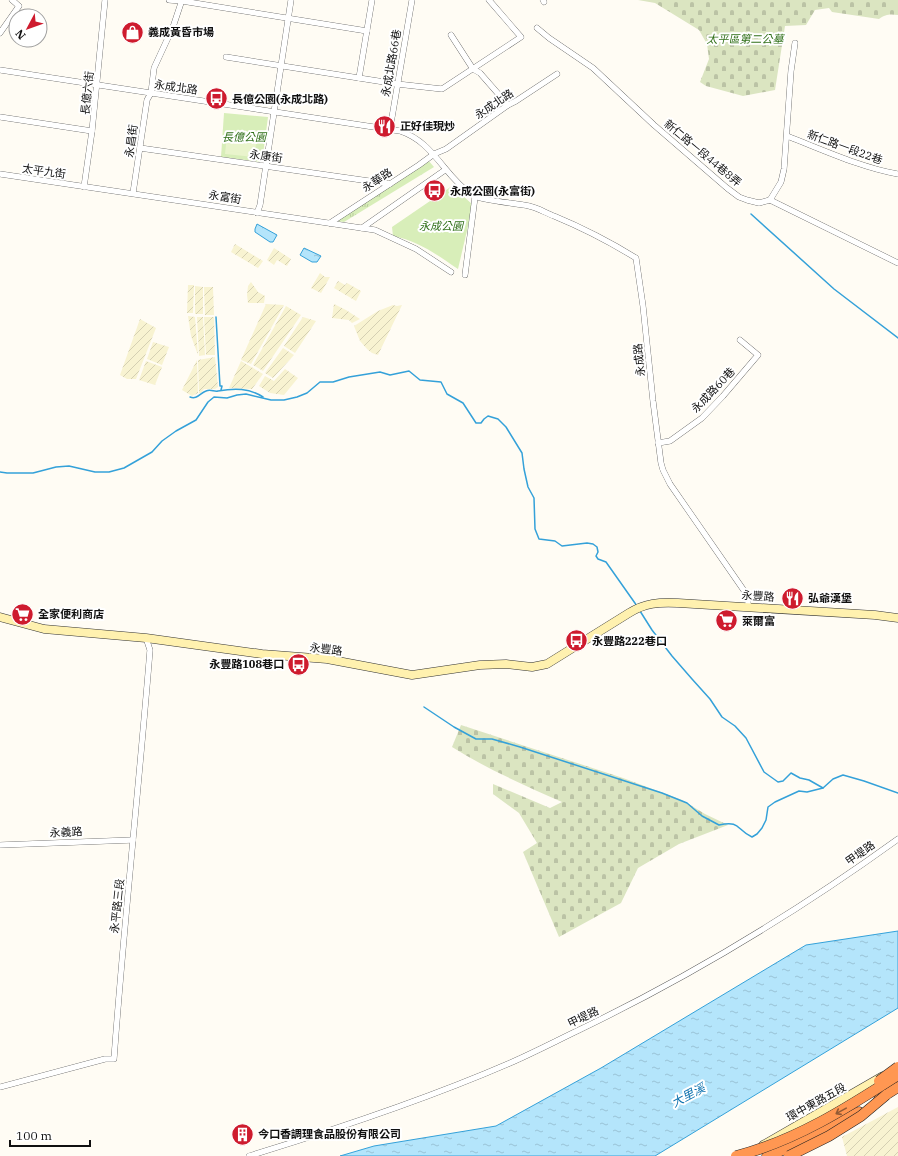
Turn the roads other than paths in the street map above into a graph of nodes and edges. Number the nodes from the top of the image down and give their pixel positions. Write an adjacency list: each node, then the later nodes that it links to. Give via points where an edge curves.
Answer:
1 (12, 0): 12 (street, via 19,6)
2 (105, 0): 22 (street, 長億六街)
3 (169, 0): 4 (street)
4 (182, 0): 9 (street); 23 (street, 永昌街, via 154,68)
5 (291, 0): 9 (street)
6 (372, 0): 11 (street)
7 (412, 0): 21 (street, 永成北路66巷)
8 (489, 0): 17 (street, via 521,37)
9 (289, 18): 11 (street); 16 (street)
10 (537, 28): 40 (street, 新仁路一段44巷8弄, via 594,68 726,188 739,197 758,203)
11 (367, 31): 20 (street)
12 (0, 33)
13 (451, 35): 17 (street)
14 (795, 43): 29 (street)
15 (226, 57): 16 (street)
16 (281, 66): 20 (street); 25 (street)
17 (473, 69): 21 (street, via 442,89); 24 (street, via 480,73)
18 (0, 70): 22 (street, 永成北路)
19 (557, 74): 24 (street, 永成北路)
20 (359, 78): 21 (street)
21 (397, 84): 27 (street, 永成北路66巷)
22 (97, 85): 23 (street, 永成北路); 28 (street, 長億六街)
23 (152, 93): 25 (street, 永成北路); 30 (street, 永昌街, via 147,100)
24 (508, 105): 31 (street, 永成北路, via 446,149)
25 (275, 111): 27 (street, 永成北路); 32 (street)
26 (0, 117): 28 (street)
27 (390, 128): 31 (street, 永成北路, via 413,136)
28 (92, 132): 37 (street, 長億六街)
29 (787, 136): 35 (street, 新仁路一段22巷, via 878,170); 40 (street, via 781,182)
30 (140, 148): 32 (street, 永康街); 38 (street, 永昌街)
31 (434, 154): 33 (street); 36 (street, 永華路)
32 (267, 166): 36 (street, 永康街); 41 (street)
33 (445, 170): 39 (street); 43 (street)
34 (0, 174): 37 (street, 太平九街)
35 (898, 174)
36 (390, 184): 42 (street, 永華路)
37 (84, 187): 38 (street, 永富街)
38 (133, 193): 41 (street, 永富街)
39 (475, 197): 46 (street); 48 (street, 永成路, via 530,206 591,233 636,258)
40 (770, 200): 44 (street, 新仁路一段44巷8弄)
41 (257, 213): 42 (street, 永富街)
42 (330, 223): 43 (street, 永富街)
43 (362, 228): 45 (street, 永富街, via 375,230 400,240)
44 (898, 263)
45 (451, 272)
46 (465, 276)
47 (740, 340): 48 (street, 永成路60巷, via 758,355 702,418 670,441)
48 (658, 443): 49 (street, 永成路, via 666,477 745,592)
49 (748, 607): 51 (street, 永豐路); 52 (street, 永豐路, via 662,602 638,608 547,664 532,667 480,665 418,675 327,659 262,654)
50 (0, 617): 52 (street, 永豐路, via 44,629)
51 (898, 618)
52 (146, 638): 54 (street, 永平路三段, via 150,650)
53 (898, 839): 63 (street, 甲堤路, via 753,936 667,985 560,1040 511,1063 412,1102)
54 (133, 840): 55 (street, 永義路); 58 (street, 永平路三段, via 114,1059 105,1059)
55 (0, 845)
56 (898, 1067): 62 (highway, bridge); 65 (street, 環中東路五段)
57 (898, 1075): 62 (highway, bridge)
58 (0, 1087)
59 (898, 1087): 61 (highway)
60 (898, 1090): 67 (street)
61 (886, 1095): 66 (highway, bridge, via 818,1134); 68 (highway, bridge, via 861,1116)
62 (861, 1100): 64 (highway, one-way to 64, bridge, via 781,1141)
63 (249, 1156)
64 (736, 1156)
65 (745, 1156)
66 (767, 1156)
67 (780, 1156)
68 (789, 1156)

